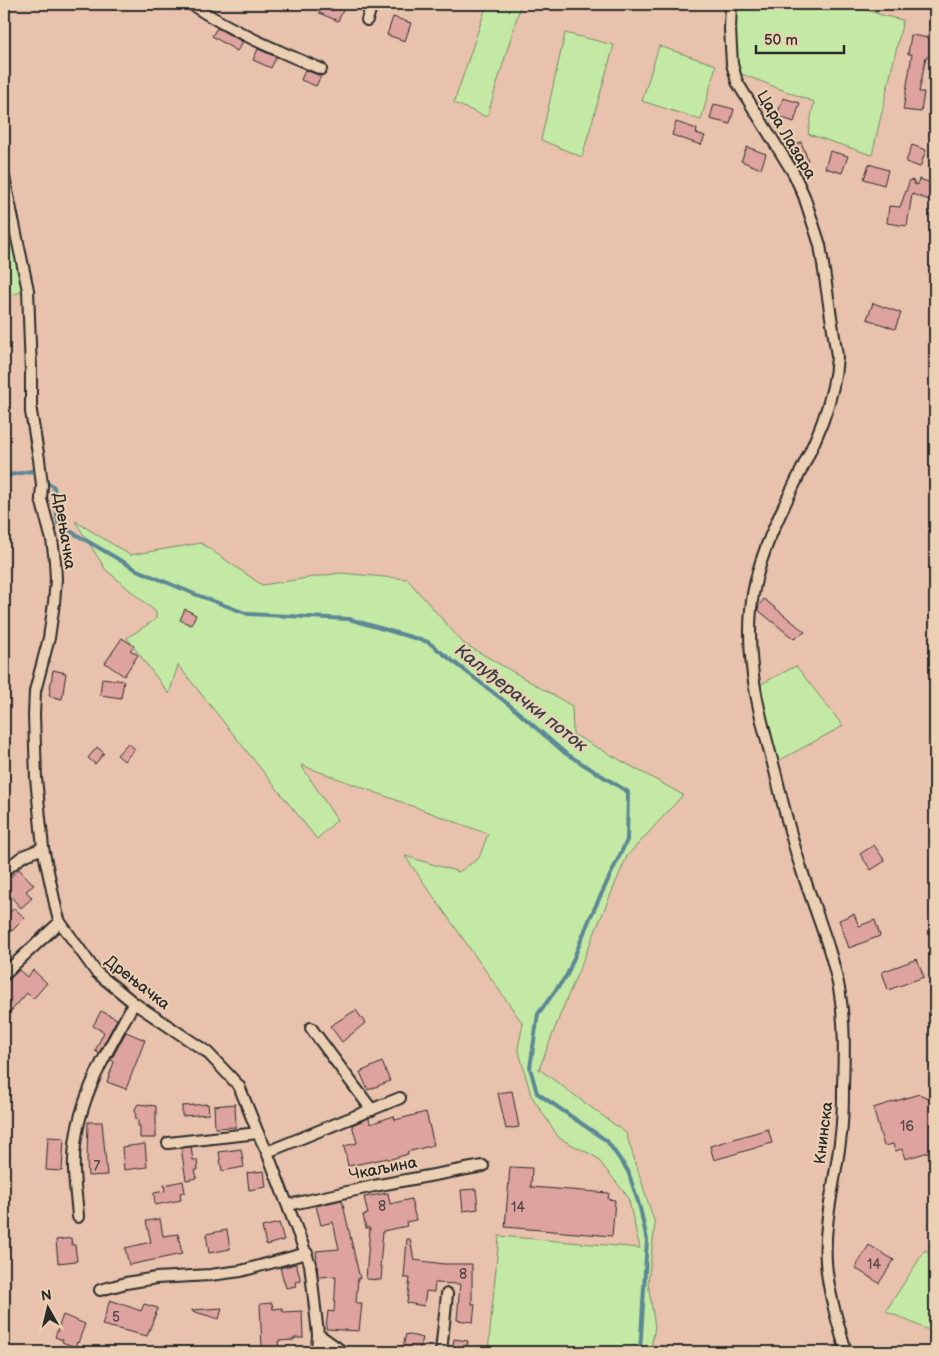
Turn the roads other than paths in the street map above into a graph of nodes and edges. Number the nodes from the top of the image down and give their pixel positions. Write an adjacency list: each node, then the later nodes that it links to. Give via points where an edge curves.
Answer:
1 (191, 4): 5 (street, via 257,41)
2 (372, 4): 4 (street)
3 (731, 4): 9 (street, Цара Лазара, via 732,64 737,82 794,174 804,196 820,245 837,356 837,369 822,423 775,523 757,573 749,651 757,704 789,827)
4 (367, 20)
5 (321, 69)
6 (4, 177): 7 (street, Дрењачка, via 28,290 31,412 41,472 41,499 52,540 56,579 48,638 35,691 36,778)
7 (43, 848): 8 (street, via 23,856); 10 (street, Дрењачка)
8 (4, 871)
9 (818, 917): 29 (street, Книнска, via 840,994 845,1043 841,1134 834,1172 826,1262)
10 (60, 922): 11 (street); 12 (street, Дрењачка, via 96,972)
11 (4, 974)
12 (134, 1003): 16 (street, Дрењачка, via 207,1052 239,1086); 21 (street, via 91,1084 82,1113 74,1160)
13 (311, 1028): 15 (street)
14 (400, 1098): 15 (street)
15 (372, 1110): 18 (street)
16 (258, 1133): 17 (street); 18 (street, Дрењачка)
17 (168, 1143)
18 (268, 1152): 20 (street, Дрењачка)
19 (483, 1166): 20 (street, Чкаљина)
20 (288, 1205): 22 (street, Дрењачка)
21 (78, 1217)
22 (307, 1253): 23 (street, via 241,1271 156,1278); 25 (street, Дрењачка)
23 (100, 1290)
24 (447, 1294): 28 (street)
25 (318, 1334): 26 (street, Дрењачка); 27 (street)
26 (317, 1352)
27 (343, 1352)
28 (441, 1352)
29 (846, 1352)

